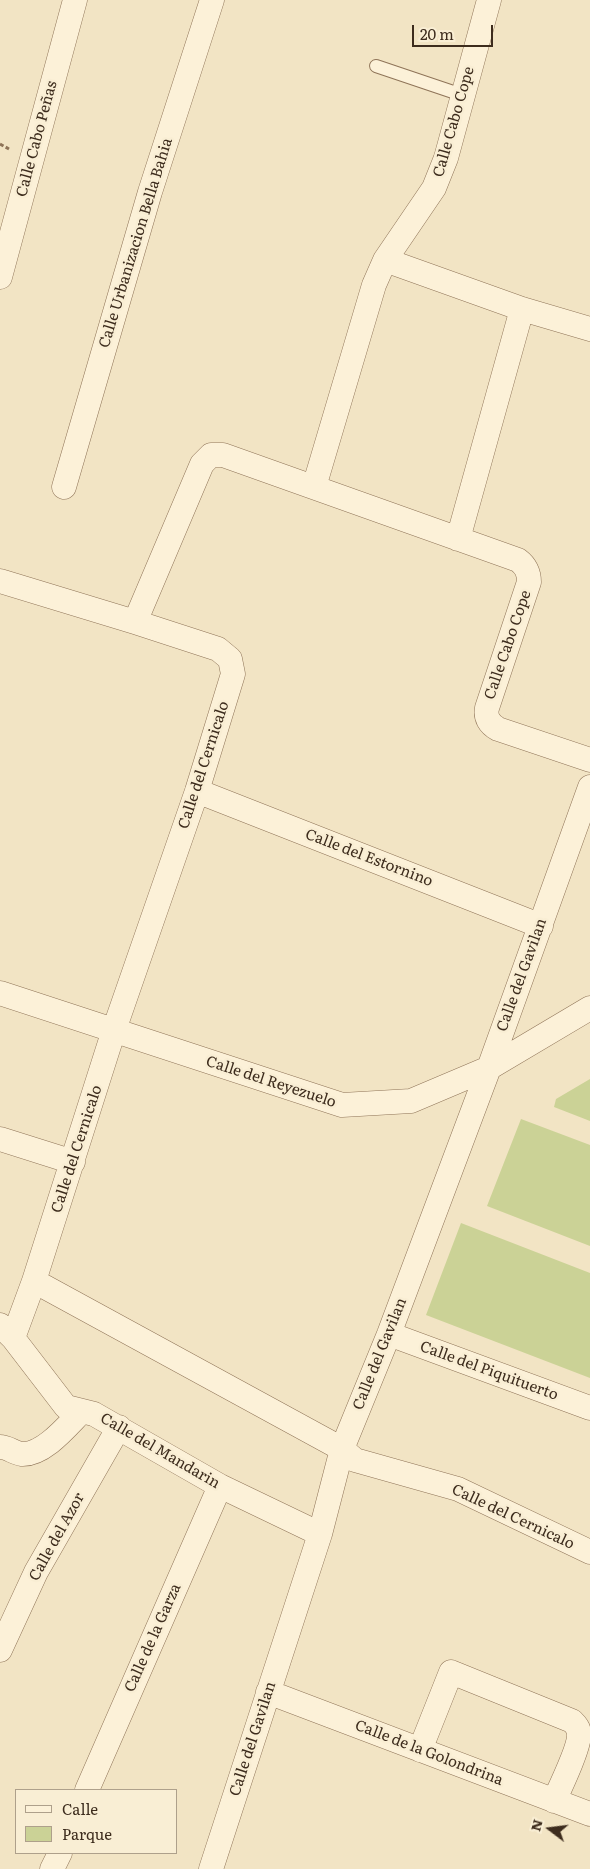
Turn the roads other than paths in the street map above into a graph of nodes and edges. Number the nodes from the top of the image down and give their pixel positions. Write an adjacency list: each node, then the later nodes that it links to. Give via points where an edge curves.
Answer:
1 (75, 0): 7 (street, Calle Cabo Peñas)
2 (212, 0): 10 (street, Calle Urbanizacion Bella Bahia, via 150,192)
3 (489, 0): 5 (street, Calle Cabo Cope)
4 (376, 66): 5 (lane)
5 (462, 95): 6 (street, Calle Cabo Cope, via 446,158 434,188)
6 (385, 260): 8 (street); 11 (street, Calle Cabo Cope, via 374,285)
7 (0, 277)
8 (522, 309): 9 (street); 12 (street)
9 (590, 329)
10 (64, 487)
11 (314, 488): 12 (street, Calle Cabo Cope); 14 (street, Calle Cabo Cope, via 223,455 211,455 196,477)
12 (458, 539): 15 (street, Calle Cabo Cope, via 518,560 529,575 487,708 489,722 498,729)
13 (0, 582): 14 (street, Calle del Cernicalo)
14 (135, 622): 17 (street, Calle del Cernicalo, via 218,649 230,659 233,674)
15 (590, 760)
16 (590, 787): 18 (street, Calle del Gavilan)
17 (197, 791): 18 (street, Calle del Estornino); 21 (street, Calle del Cernicalo)
18 (541, 926): 22 (street, Calle del Gavilan)
19 (0, 993): 21 (street, Calle del Reyezuelo)
20 (590, 1008): 22 (street, Calle del Reyezuelo)
21 (114, 1030): 22 (street, Calle del Reyezuelo, via 342,1105 411,1102); 24 (street, Calle del Cernicalo)
22 (488, 1068): 27 (street, Calle del Gavilan)
23 (0, 1139): 24 (street)
24 (73, 1162): 25 (street, Calle del Cernicalo)
25 (34, 1280): 26 (street); 32 (street, Calle del Cernicalo)
26 (6, 1331): 29 (street, Calle del Mandarin, via 66,1407)
27 (389, 1334): 28 (street, Calle del Piquituerto); 32 (street, Calle del Gavilan)
28 (590, 1408)
29 (82, 1411): 30 (street, Calle del Mandarin); 31 (street, via 38,1451 22,1454)
30 (119, 1427): 33 (street, Calle del Mandarin); 36 (street, Calle del Azor, via 36,1572)
31 (0, 1447)
32 (342, 1448): 34 (street, Calle del Gavilan); 35 (street, Calle del Cernicalo, via 356,1460 458,1489)
33 (220, 1486): 34 (street, Calle del Mandarin); 39 (street, Calle de la Garza)
34 (320, 1534): 37 (street, Calle del Gavilan)
35 (590, 1552)
36 (0, 1650)
37 (268, 1692): 38 (street, Calle de la Golondrina); 44 (street, Calle del Gavilan)
38 (420, 1750): 40 (street, Calle de la Golondrina); 40 (street, via 451,1672 576,1725 578,1742)
39 (87, 1789)
40 (554, 1801): 41 (street, Calle de la Golondrina)
41 (590, 1814)
42 (60, 1854): 43 (street)
43 (52, 1869)
44 (211, 1869)

